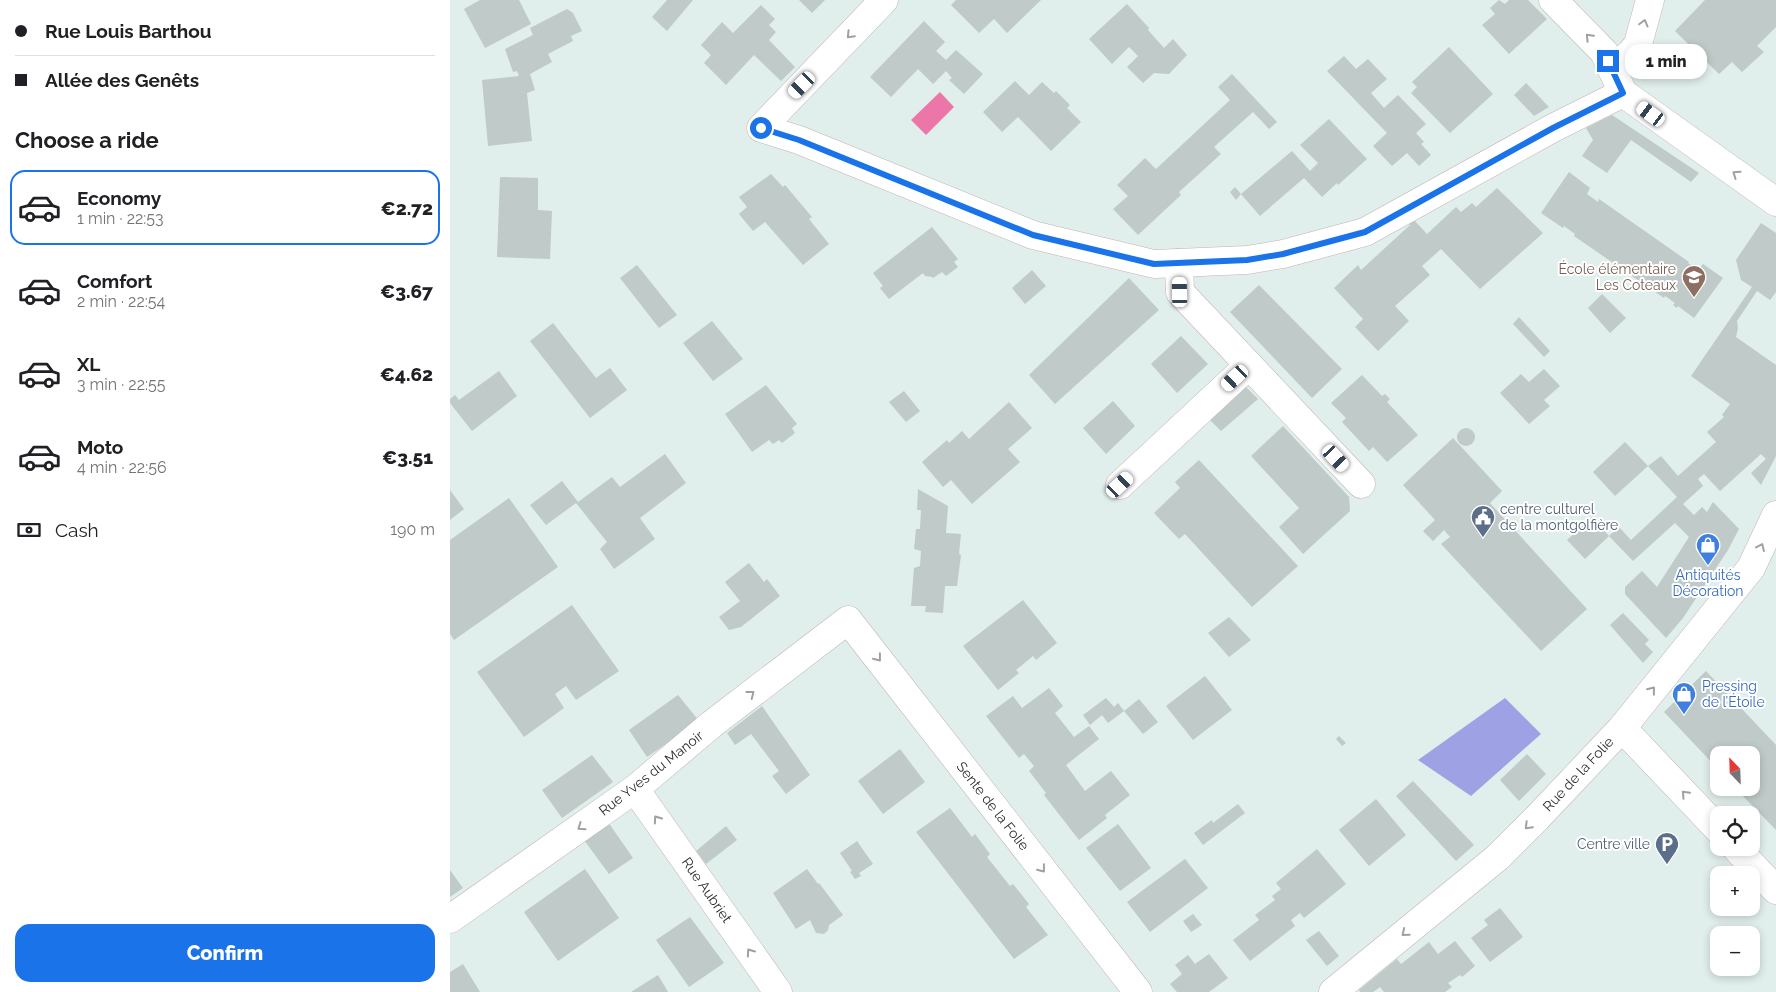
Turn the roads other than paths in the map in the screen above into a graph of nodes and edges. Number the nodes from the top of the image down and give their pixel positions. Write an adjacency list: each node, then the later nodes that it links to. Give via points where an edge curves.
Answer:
1 (884, 0): 6 (street, one-way to 6, via 761,128 799,140 1033,235 1154,264)
2 (1553, 0): 4 (street, one-way to 2, via 1604,52)
3 (1650, 0): 4 (street, one-way to 3, via 1638,44)
4 (1618, 82): 5 (street, one-way to 4); 6 (street, via 1553,128 1365,232 1247,260)
5 (1776, 202)
6 (1179, 263): 7 (street, via 1180,292)
7 (1250, 364): 8 (street); 9 (street)
8 (1361, 484)
9 (1120, 485)
10 (1776, 515): 12 (street, Rue de la Folie, one-way to 10, via 1751,568)
11 (848, 620): 13 (street, Rue Yves du Manoir, one-way to 11, via 712,724); 19 (street, Sente de la Folie, one-way to 19)
12 (1622, 728): 14 (street, one-way to 12); 20 (street, Rue de la Folie, one-way to 20, via 1498,857)
13 (635, 788): 17 (street, Rue Yves du Manoir, one-way to 17); 18 (street, Rue Aubriet, one-way to 13)
14 (1710, 821)
15 (1744, 856): 16 (street)
16 (1776, 890)
17 (450, 919)
18 (778, 992)
19 (1138, 992)
20 (1333, 992)

